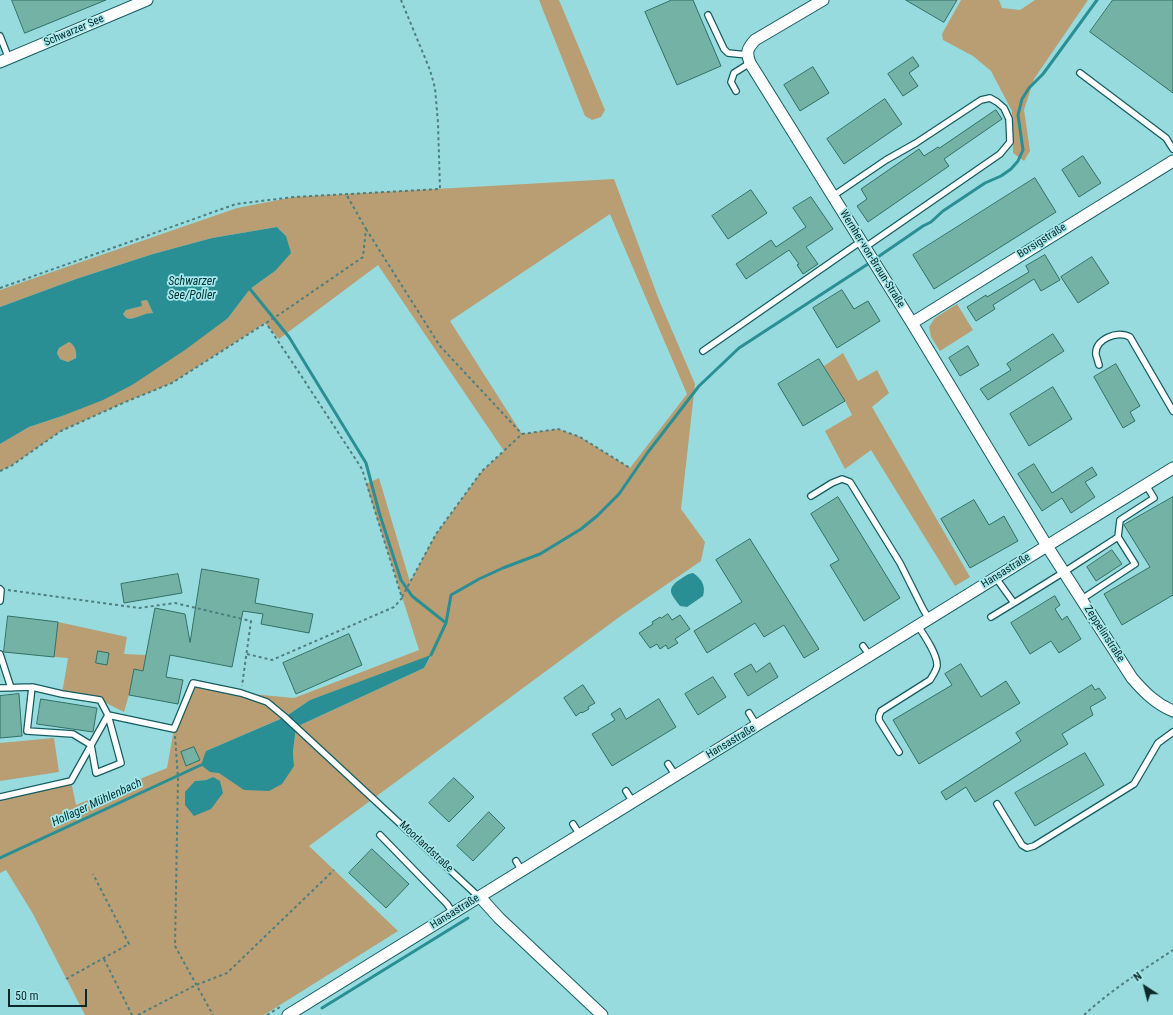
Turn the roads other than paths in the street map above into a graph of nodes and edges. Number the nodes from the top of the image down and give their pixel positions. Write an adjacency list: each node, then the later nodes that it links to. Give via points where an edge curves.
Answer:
1 (147, 0): 6 (street, Schwarzer See)
2 (822, 0): 5 (street, via 794,20 753,38 749,46)
3 (708, 15): 5 (lane, via 724,49 728,53)
4 (0, 36): 6 (lane)
5 (748, 59): 8 (lane, via 734,73 731,82); 11 (street, Wernher-von-Braun-Straße)
6 (4, 60)
7 (1080, 73): 9 (lane, via 1166,138)
8 (736, 91)
9 (1173, 149)
10 (1173, 161): 13 (street, Borsigstraße, via 1074,226)
11 (833, 196): 12 (street, Wernher-von-Braun-Straße); 12 (lane, via 982,100 990,98 1004,108 1009,119 1010,142 1000,154)
12 (864, 248): 13 (street, Wernher-von-Braun-Straße); 14 (lane)
13 (912, 323): 21 (street, Wernher-von-Braun-Straße)
14 (703, 351)
15 (1099, 365): 16 (lane, via 1096,354 1104,339 1114,335 1130,337)
16 (1173, 410)
17 (1173, 468): 18 (street, Hansastraße)
18 (1146, 485): 20 (lane, via 1154,498 1120,520); 21 (street, Hansastraße)
19 (811, 496): 29 (lane, via 842,479 850,482 900,563)
20 (1118, 537): 22 (lane); 25 (lane, via 1135,564)
21 (1047, 546): 22 (street, Zeppelinstraße); 23 (street, Hansastraße)
22 (1064, 572): 25 (street, Zeppelinstraße); 27 (lane)
23 (996, 578): 27 (lane); 29 (street, Hansastraße)
24 (1, 589): 26 (lane)
25 (1082, 599): 37 (street, Zeppelinstraße, via 1132,678 1146,694 1164,708)
26 (0, 601)
27 (1014, 603): 28 (lane)
28 (991, 617)
29 (929, 619): 30 (street, Hansastraße)
30 (918, 626): 33 (street, Hansastraße); 43 (lane, via 937,659 937,667 930,680 881,711 879,716)
31 (863, 646): 33 (lane)
32 (0, 654): 36 (lane)
33 (870, 656): 40 (street, Hansastraße)
34 (32, 687): 36 (lane); 39 (lane, via 100,700); 42 (lane, via 27,731 73,734)
35 (0, 688): 36 (lane)
36 (11, 688)
37 (1173, 711)
38 (749, 713): 40 (lane)
39 (108, 715): 42 (lane); 42 (lane, via 121,763 96,773); 55 (lane, Moorlandstraße, via 174,728 192,683 241,693 267,702)
40 (757, 726): 45 (street, Hansastraße)
41 (1173, 732): 49 (lane, via 1158,743 1134,784 1034,846 1027,848 1022,845)
42 (91, 745): 47 (lane, via 71,781)
43 (899, 752)
44 (668, 764): 45 (lane)
45 (676, 776): 48 (street, Hansastraße)
46 (626, 790): 48 (lane)
47 (0, 797)
48 (634, 802): 52 (street, Hansastraße)
49 (997, 804)
50 (573, 824): 52 (lane)
51 (380, 835): 56 (lane, via 442,899)
52 (580, 835): 54 (street, Hansastraße)
53 (516, 861): 54 (lane)
54 (522, 871): 55 (street, Hansastraße)
55 (480, 897): 56 (street, Hansastraße); 58 (street, Moorlandstraße)
56 (453, 914): 57 (street, Hansastraße)
57 (288, 1015)
58 (602, 1015)

